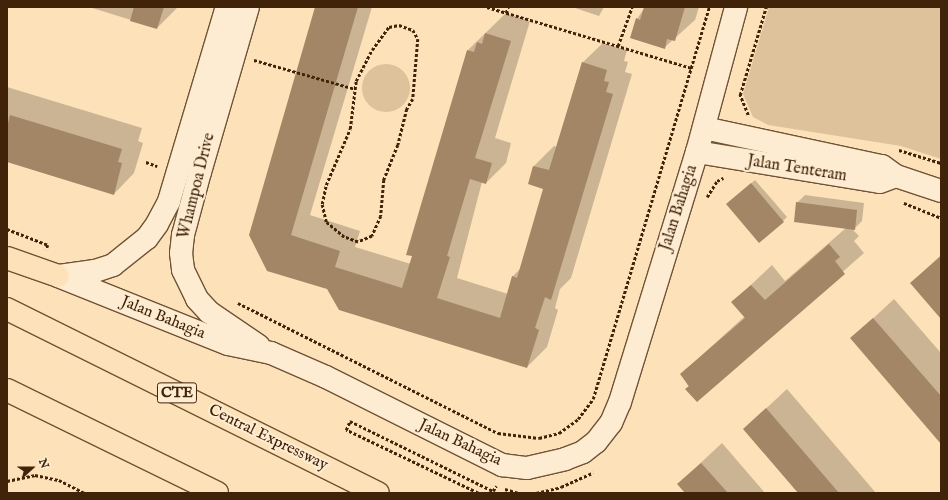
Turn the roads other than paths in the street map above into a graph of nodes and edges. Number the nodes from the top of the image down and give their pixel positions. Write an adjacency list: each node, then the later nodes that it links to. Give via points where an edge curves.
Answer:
1 (227, 7): 9 (street, Whampoa Drive, via 169,201 157,224 147,238 113,264 95,271)
2 (248, 7): 11 (street, Whampoa Drive, via 204,156 180,253 189,284 209,312)
3 (736, 7): 4 (street, Jalan Bahagia)
4 (704, 128): 5 (street, Jalan Bahagia); 6 (street, Jalan Tenteram, via 882,166)
5 (697, 152): 6 (street, Jalan Tenteram, via 880,182); 11 (street, Jalan Bahagia, via 620,402 612,422 596,442 583,452 527,468 502,465)
6 (896, 176): 7 (street, Jalan Tenteram)
7 (941, 191)
8 (7, 258): 9 (highway)
9 (58, 276): 11 (street, Jalan Bahagia, via 228,344)
10 (7, 309): 14 (highway, Central Expressway / CTE)
11 (271, 352)
12 (7, 390): 13 (highway)
13 (217, 493)
14 (378, 493)

